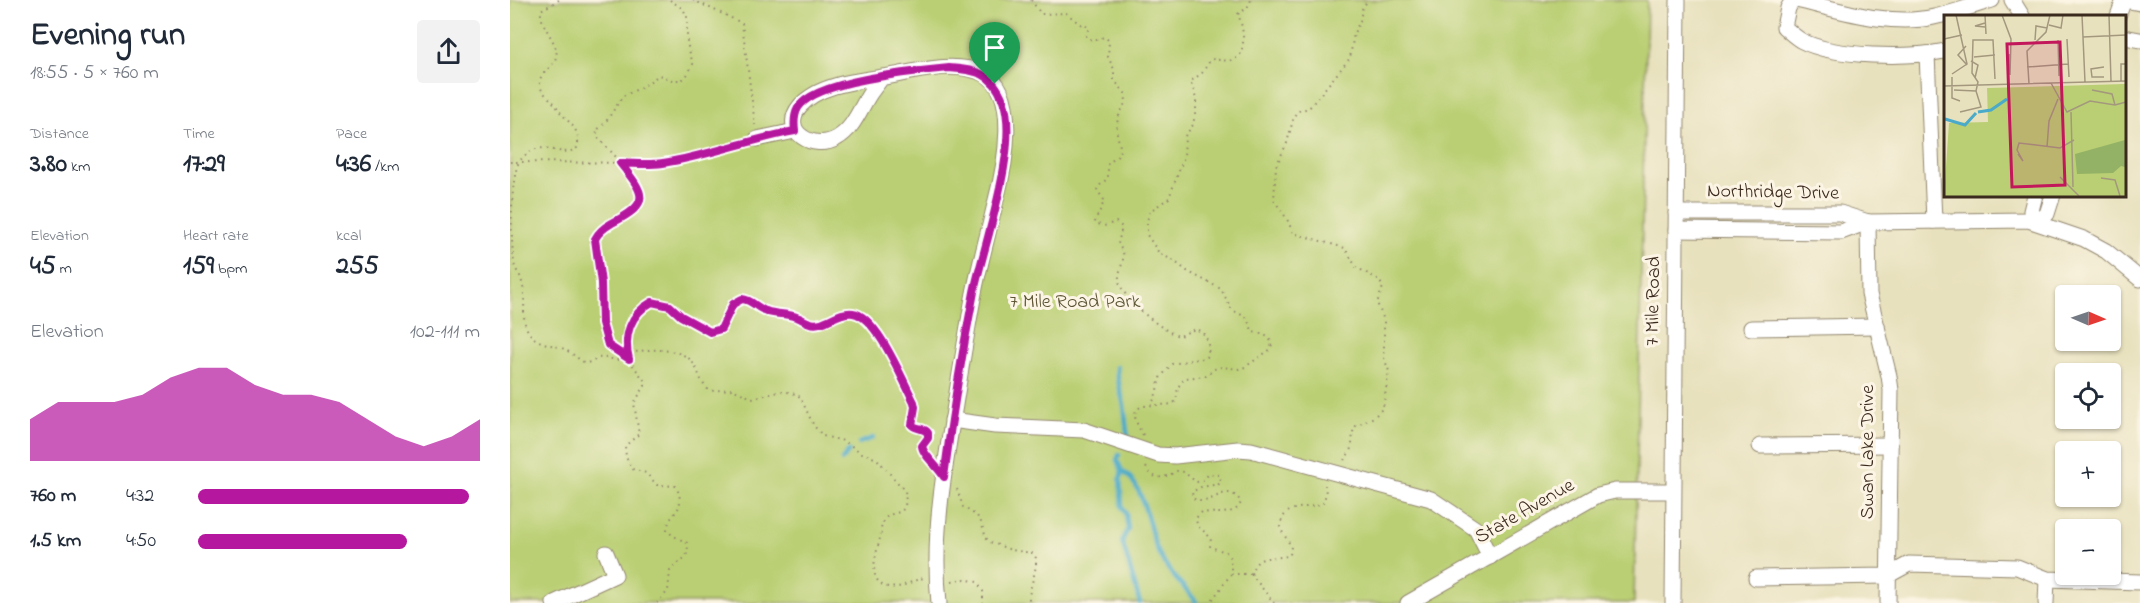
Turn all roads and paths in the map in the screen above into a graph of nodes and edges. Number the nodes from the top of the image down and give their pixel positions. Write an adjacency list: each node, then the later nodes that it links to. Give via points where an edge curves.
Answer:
1 (559, 0): 22 (path, via 541,10 557,54 540,83 543,92 574,126 579,144 571,152 537,148)
2 (670, 0): 23 (path, via 687,16 687,43 693,64 682,80 660,75 623,96 597,129 596,136)
3 (693, 0): 20 (path, via 742,23)
4 (1031, 0): 35 (path, via 1041,14 1066,13 1089,27 1088,38 1105,37 1109,41 1108,57 1114,80 1125,93 1126,101 1117,121 1118,157 1108,164 1108,178 1096,190 1104,200 1095,224 1116,222 1122,228 1118,247 1123,252 1119,282 1123,292 1155,324 1171,334 1179,336 1198,330 1208,342 1207,357 1172,364 1160,378 1155,398)
5 (1251, 0): 35 (path, via 1248,8 1238,14 1244,32 1239,57 1229,61 1211,59 1191,81 1196,109 1193,125 1184,138 1184,157 1169,198 1150,211 1147,226 1159,253 1221,289 1232,310 1246,317 1253,332 1268,337 1271,349 1239,369 1222,367 1206,376 1185,378 1172,404)
6 (1368, 0): 40 (path, via 1354,33 1350,58 1309,108 1294,116 1275,171 1274,200 1293,233 1345,248 1356,267 1379,280 1383,287 1377,303 1384,320 1384,358 1389,370 1383,408 1356,426 1350,452)
7 (1678, 0): 26 (street, 7 Mile Road)
8 (1795, 0): 9 (street, via 1900,20 1932,18); 17 (street, via 1788,8 1784,27 1801,41 1827,50)
9 (1992, 0)
10 (2012, 0): 12 (street)
11 (2140, 3): 13 (street, via 2124,0)
12 (2021, 15)
13 (2118, 15)
14 (2125, 37): 15 (street)
15 (2140, 40)
16 (1944, 51): 17 (street)
17 (1927, 54): 27 (street)
18 (882, 77): 19 (street, via 842,84 813,95 799,107); 19 (street, via 854,122 836,139 810,142); 36 (street, via 949,68 984,74 995,84 1008,125)
19 (795, 131): 20 (street)
20 (757, 139): 23 (path, via 661,163)
21 (510, 162): 22 (path)
22 (519, 162): 23 (path); 34 (path, via 511,191 512,249 525,298 527,330 583,363 601,357)
23 (620, 163): 34 (path, via 637,186 640,203 631,214 597,234 595,246 606,341)
24 (2035, 196): 29 (street, via 2031,211)
25 (2053, 196): 29 (street, via 2047,214)
26 (1676, 213): 28 (street, Northridge Drive, via 1840,213); 30 (street, 7 Mile Road)
27 (1934, 221): 28 (street, Northridge Drive); 29 (street, Northridge Drive)
28 (1868, 222): 30 (street, Northridge Drive, via 1841,232); 32 (street, Swan Lake Drive, via 1869,294)
29 (2037, 222): 31 (street, Northridge Drive, via 2092,243)
30 (1676, 230): 42 (street, 7 Mile Road)
31 (2140, 279)
32 (1877, 326): 33 (street); 37 (street, Swan Lake Drive, via 1889,376)
33 (1751, 328)
34 (629, 359): 41 (path, via 628,330 637,313 652,302 670,306 710,332 721,329 733,304 742,299 765,311 817,324 854,313 868,320 898,368 915,405 912,425 928,433 923,452); 50 (path, via 630,354 641,350 682,354 693,363 710,391 732,389 747,398 756,398 783,391 800,397 823,436 844,441 877,459 905,491 903,510 882,523 873,568 878,579 888,587 923,578); 53 (path, via 645,386 634,403 639,434 625,446 626,457 632,469 646,473 657,485 676,486 680,504 667,530 687,543 684,560 670,571 668,591)
35 (1149, 404): 39 (path, via 1135,414 1144,437)
36 (952, 420): 39 (street, via 1084,430); 41 (street)
37 (1890, 445): 38 (street); 47 (street, Swan Lake Drive)
38 (1760, 446)
39 (1142, 451): 40 (street, via 1175,456 1251,450); 45 (path, via 1148,471 1159,478 1177,471 1196,482 1209,474 1220,475 1219,484 1194,490 1192,496 1198,502 1228,493 1240,499 1236,510 1203,512 1196,518 1197,525 1211,538 1210,547 1230,556)
40 (1330, 472): 44 (street, via 1431,499 1476,529); 46 (path, via 1325,480 1323,503 1293,509 1280,525 1291,546 1290,555 1260,560)
41 (944, 477): 50 (street); 56 (path, via 957,489 963,507 977,516 990,542 1032,553 1036,558)
42 (1673, 490): 44 (street, State Avenue, via 1598,495); 60 (street, 7 Mile Road)
43 (606, 553): 52 (street, via 615,575)
44 (1490, 557): 59 (street, State Avenue)
45 (1231, 574): 46 (path); 57 (path)
46 (1251, 574): 58 (path)
47 (1887, 576): 48 (street); 49 (street, via 1909,564 2017,567); 61 (street, Swan Lake Drive)
48 (1756, 578)
49 (2047, 579): 51 (street); 62 (street)
50 (937, 581): 54 (street); 55 (path, via 973,580 980,585)
51 (2140, 582)
52 (554, 603)
53 (657, 603)
54 (939, 603)
55 (983, 603)
56 (1029, 603)
57 (1210, 603)
58 (1274, 603)
59 (1408, 603)
60 (1673, 603)
61 (1888, 603)
62 (2046, 603)

